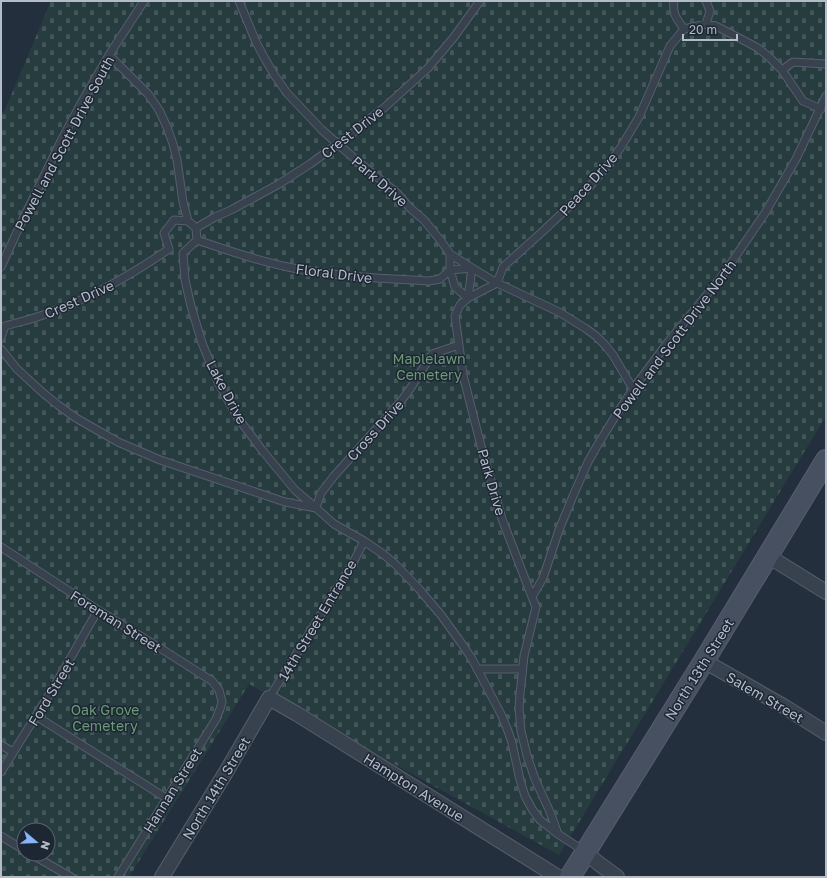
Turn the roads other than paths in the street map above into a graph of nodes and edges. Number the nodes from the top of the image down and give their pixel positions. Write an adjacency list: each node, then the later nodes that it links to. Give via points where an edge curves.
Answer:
1 (144, 1): 8 (lane, Powell and Scott Drive South)
2 (239, 1): 13 (lane, Park Drive, via 256,42 275,76 312,120)
3 (480, 1): 13 (lane, Crest Drive, via 428,68 385,107)
4 (674, 1): 7 (lane, via 673,9)
5 (706, 1): 6 (lane, via 710,12)
6 (706, 24): 7 (lane); 10 (lane, via 721,28 752,45)
7 (684, 29): 24 (lane, Peace Drive, via 670,46 639,117 611,161 578,198 504,266)
8 (109, 55): 14 (lane, via 148,94 159,110 173,144); 20 (lane, Powell and Scott Drive South, via 62,139)
9 (826, 64): 10 (lane, via 793,62)
10 (782, 70): 12 (lane, via 803,100)
11 (826, 96): 12 (lane, Powell and Scott Drive North)
12 (820, 109): 31 (lane, Powell and Scott Drive North, via 776,195 731,263)
13 (338, 144): 15 (lane, Crest Drive, via 279,184); 19 (lane, Park Drive, via 397,193 424,220)
14 (188, 221): 15 (lane); 17 (lane, via 174,220 164,233)
15 (196, 228): 16 (lane)
16 (197, 240): 18 (lane); 23 (lane, Floral Drive, via 289,268 402,280)
17 (169, 249): 18 (lane); 27 (lane, Crest Drive, via 96,293 47,314)
18 (183, 253): 33 (lane, Lake Drive, via 185,280 191,306 202,343 218,382 238,418 262,450 295,490)
19 (450, 254): 21 (lane); 22 (lane)
20 (1, 267)
21 (472, 268): 22 (lane); 24 (lane); 26 (lane, Park Drive)
22 (450, 270): 23 (lane); 25 (lane)
23 (440, 279): 25 (lane)
24 (497, 283): 26 (lane); 31 (lane, via 559,312 596,336 613,355)
25 (454, 287): 26 (lane)
26 (468, 298): 29 (lane, Park Drive, via 460,305 455,316)
27 (3, 323): 28 (lane, Crest Drive)
28 (1, 337)
29 (459, 345): 33 (lane, Cross Drive, via 432,354 401,401 321,493); 38 (lane, Park Drive, via 467,392 481,446 508,536)
30 (1, 349): 33 (lane, via 27,379 58,405 118,442 181,467 286,502)
31 (633, 389): 38 (lane, Powell and Scott Drive North, via 588,462 559,530 543,578)
32 (826, 460): 36 (main road, North 13th Street)
33 (316, 508): 34 (lane, Lake Drive, via 334,524)
34 (364, 541): 41 (lane, Lake Drive, via 395,564 419,588 454,632); 43 (lane, 14th Street Entrance)
35 (1, 547): 39 (lane, Foreman Street)
36 (768, 556): 37 (street); 40 (main road, North 13th Street)
37 (826, 592)
38 (532, 597): 42 (lane, via 536,606)
39 (98, 610): 44 (lane, Foreman Street, via 212,681 219,690); 45 (lane, Ford Street)
40 (704, 661): 46 (street, Salem Street, via 786,707); 54 (main road, North 13th Street)
41 (477, 669): 42 (lane); 51 (lane, Lake Drive, via 508,731 525,796 540,820)
42 (522, 669): 51 (lane, via 519,708 521,731 535,779)
43 (269, 698): 58 (street, North 14th Street); 59 (street, Hampton Avenue)
44 (222, 702): 50 (lane, Hannan Street, via 216,719)
45 (36, 716): 48 (lane, Ford Street); 50 (lane)
46 (826, 733)
47 (1, 744): 48 (lane)
48 (13, 752): 49 (lane, Ford Street)
49 (1, 772)
50 (166, 798): 57 (lane, Hannan Street)
51 (558, 834): 54 (lane)
52 (1, 836): 53 (lane)
53 (16, 845)
54 (585, 852): 60 (main road, North 13th Street); 61 (street)
55 (45, 862): 56 (lane)
56 (71, 877)
57 (118, 877)
58 (162, 877)
59 (558, 877)
60 (570, 877)
61 (618, 877)

